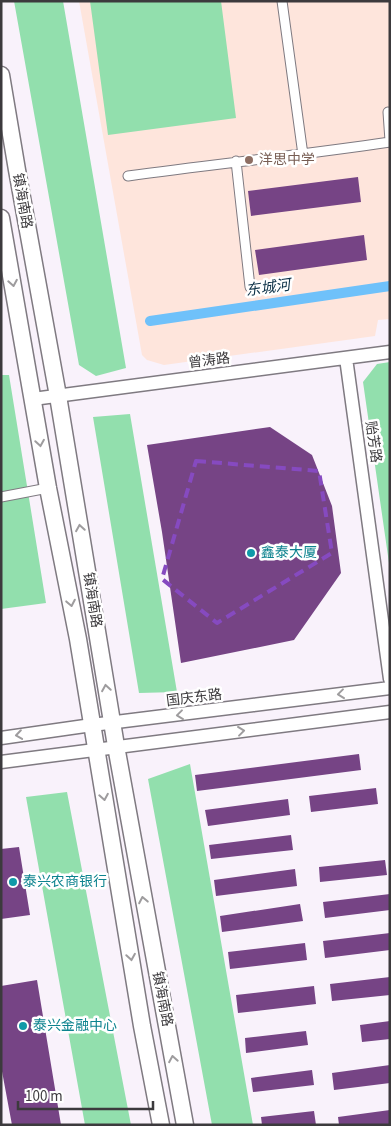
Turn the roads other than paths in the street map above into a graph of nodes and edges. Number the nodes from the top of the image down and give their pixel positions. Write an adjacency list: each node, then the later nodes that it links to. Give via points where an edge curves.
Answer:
1 (282, 1): 5 (street)
2 (1, 75): 12 (highway, 镇海南路)
3 (388, 112): 4 (street)
4 (390, 142): 5 (street)
5 (303, 155): 6 (street)
6 (236, 161): 7 (street); 9 (street)
7 (128, 176)
8 (1, 218): 13 (highway, 镇海南路, one-way to 13)
9 (250, 287)
10 (390, 352): 11 (main road, 曾涛路)
11 (346, 358): 12 (main road, 曾涛路); 16 (main road, 贻芳路)
12 (58, 396): 13 (main road, 曾涛路); 19 (highway, 镇海南路, one-way to 12)
13 (33, 399): 14 (highway, 镇海南路, one-way to 14)
14 (48, 488): 15 (street); 20 (highway, 镇海南路, one-way to 20)
15 (1, 497)
16 (390, 679)
17 (390, 688): 19 (main road, 国庆东路, one-way to 19)
18 (390, 712): 22 (main road, one-way to 18)
19 (112, 723): 20 (main road, 国庆东路); 22 (highway, 镇海南路)
20 (92, 725): 21 (main road, 国庆东路, one-way to 21); 23 (highway, 镇海南路)
21 (1, 738)
22 (116, 746): 23 (main road); 26 (highway, 镇海南路, one-way to 22)
23 (96, 749): 24 (main road); 25 (highway, 镇海南路, one-way to 25)
24 (1, 762)
25 (161, 1125)
26 (184, 1125)

